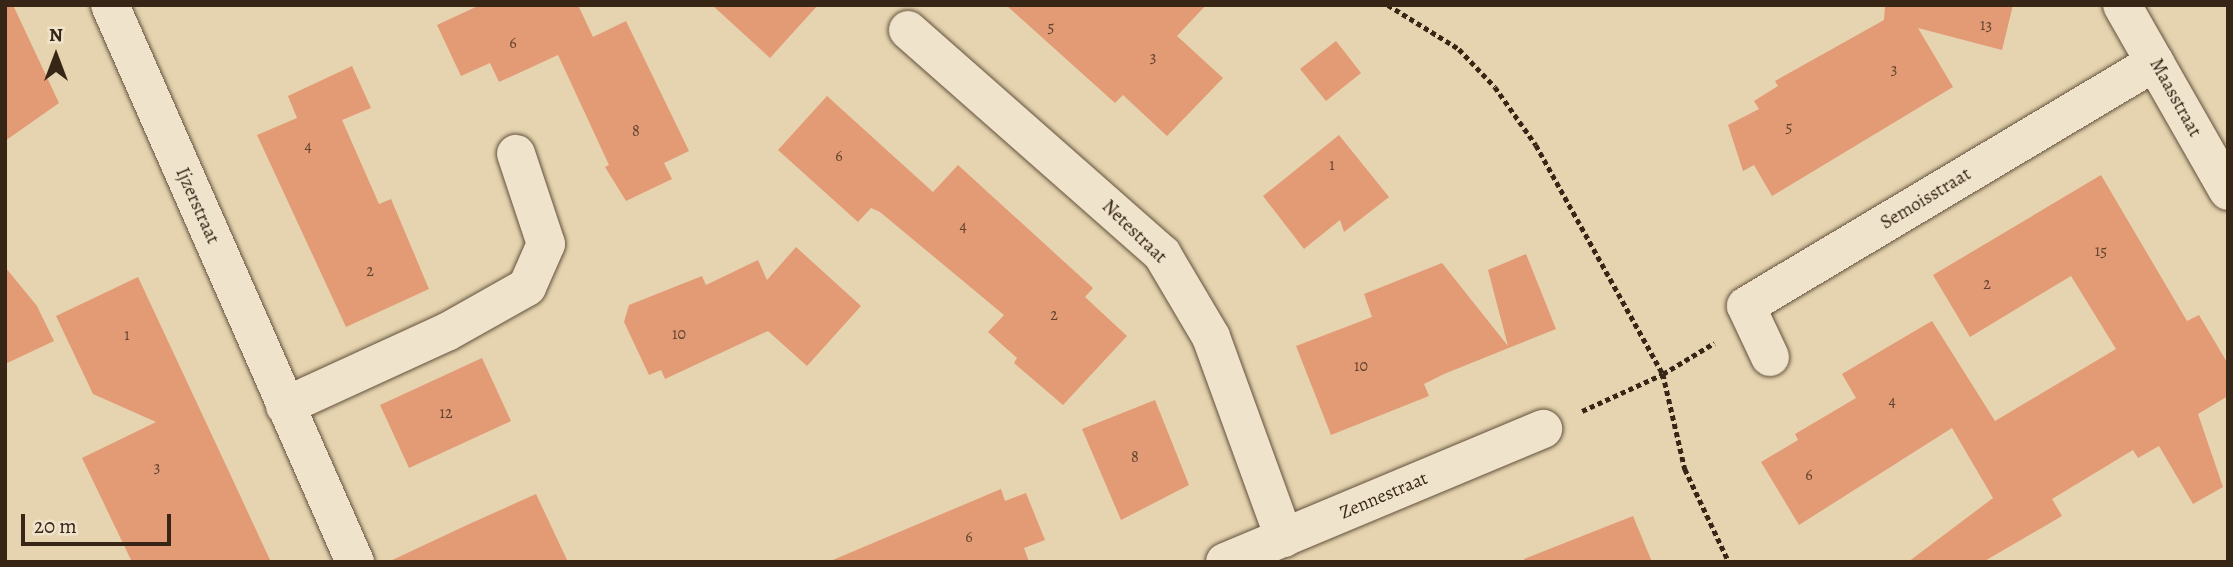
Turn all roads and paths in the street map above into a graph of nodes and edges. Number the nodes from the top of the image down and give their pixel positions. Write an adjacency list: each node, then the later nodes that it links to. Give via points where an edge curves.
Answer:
1 (110, 5): 11 (street, Ijzerstraat)
2 (1388, 5): 10 (path, via 1460,49 1495,87 1536,145)
3 (2122, 5): 5 (street, Maasstraat)
4 (908, 30): 13 (street, Netestraat, via 1162,254 1212,337)
5 (2155, 62): 7 (street, Maasstraat); 8 (street, Semoisstraat, via 1746,306)
6 (516, 154): 11 (street, via 546,244 527,287 447,332)
7 (2228, 191)
8 (1752, 318): 9 (street); 10 (path)
9 (1770, 357)
10 (1663, 374): 12 (path); 16 (path, via 1685,469)
11 (285, 406): 14 (street, Ijzerstraat)
12 (1543, 429): 13 (street, Zennestraat)
13 (1284, 538): 15 (street, Zennestraat)
14 (355, 562)
15 (1225, 562)
16 (1729, 562)

